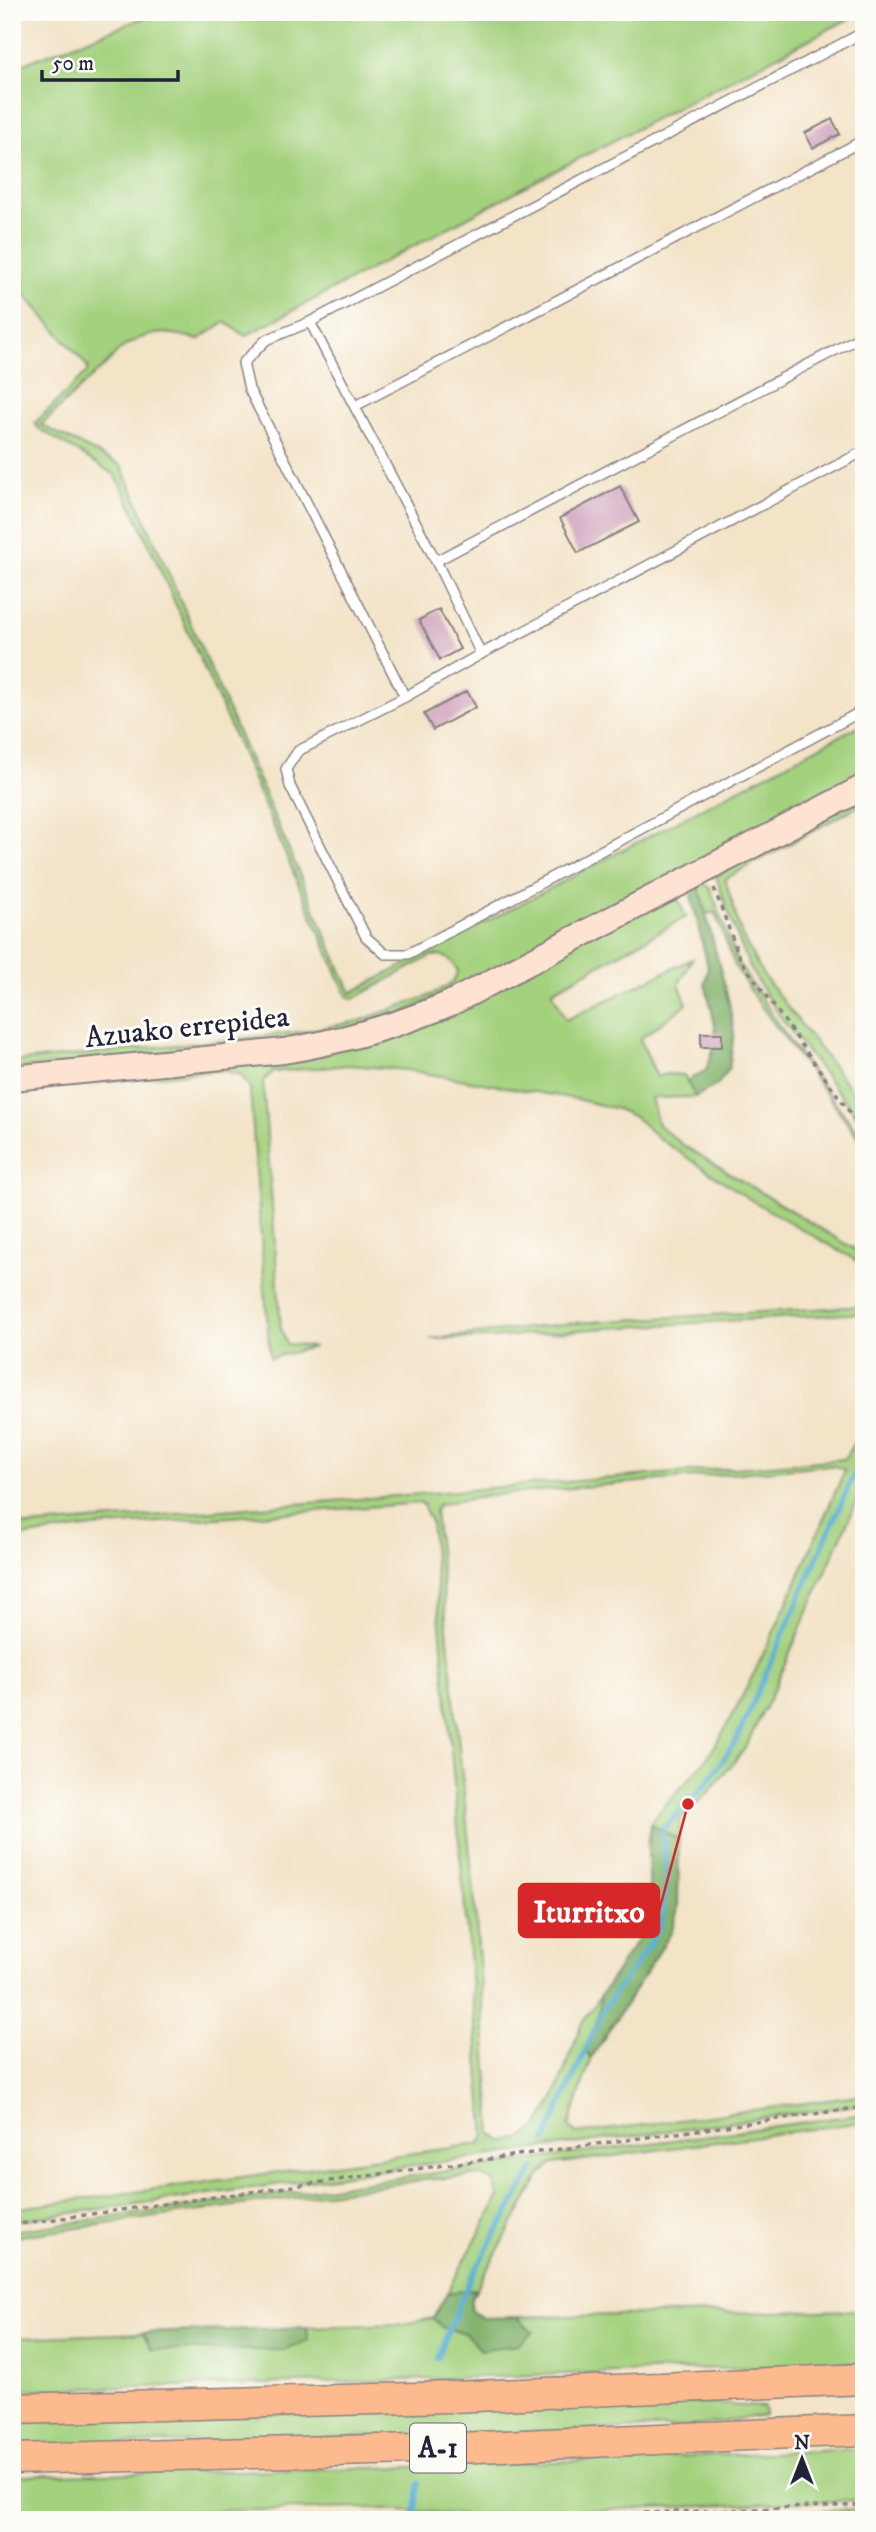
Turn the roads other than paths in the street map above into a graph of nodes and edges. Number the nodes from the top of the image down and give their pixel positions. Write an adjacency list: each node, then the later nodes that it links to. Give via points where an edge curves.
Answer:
1 (864, 32): 3 (lane)
2 (864, 140): 5 (lane)
3 (310, 322): 5 (lane); 9 (lane, via 266,340 243,363 249,390)
4 (864, 335): 7 (lane)
5 (355, 406): 7 (lane)
6 (864, 451): 8 (lane)
7 (436, 561): 8 (lane)
8 (481, 654): 9 (lane)
9 (405, 697): 10 (lane, via 298,751 286,769 290,786 366,937 385,954 408,954)
10 (864, 710)
11 (864, 787): 12 (street, Azuako errepidea, via 410,1021 284,1051)
12 (12, 1078)
13 (864, 2379): 14 (highway, A-1)
14 (12, 2409)
15 (864, 2430): 16 (highway, A-1, via 456,2448)
16 (12, 2459)

